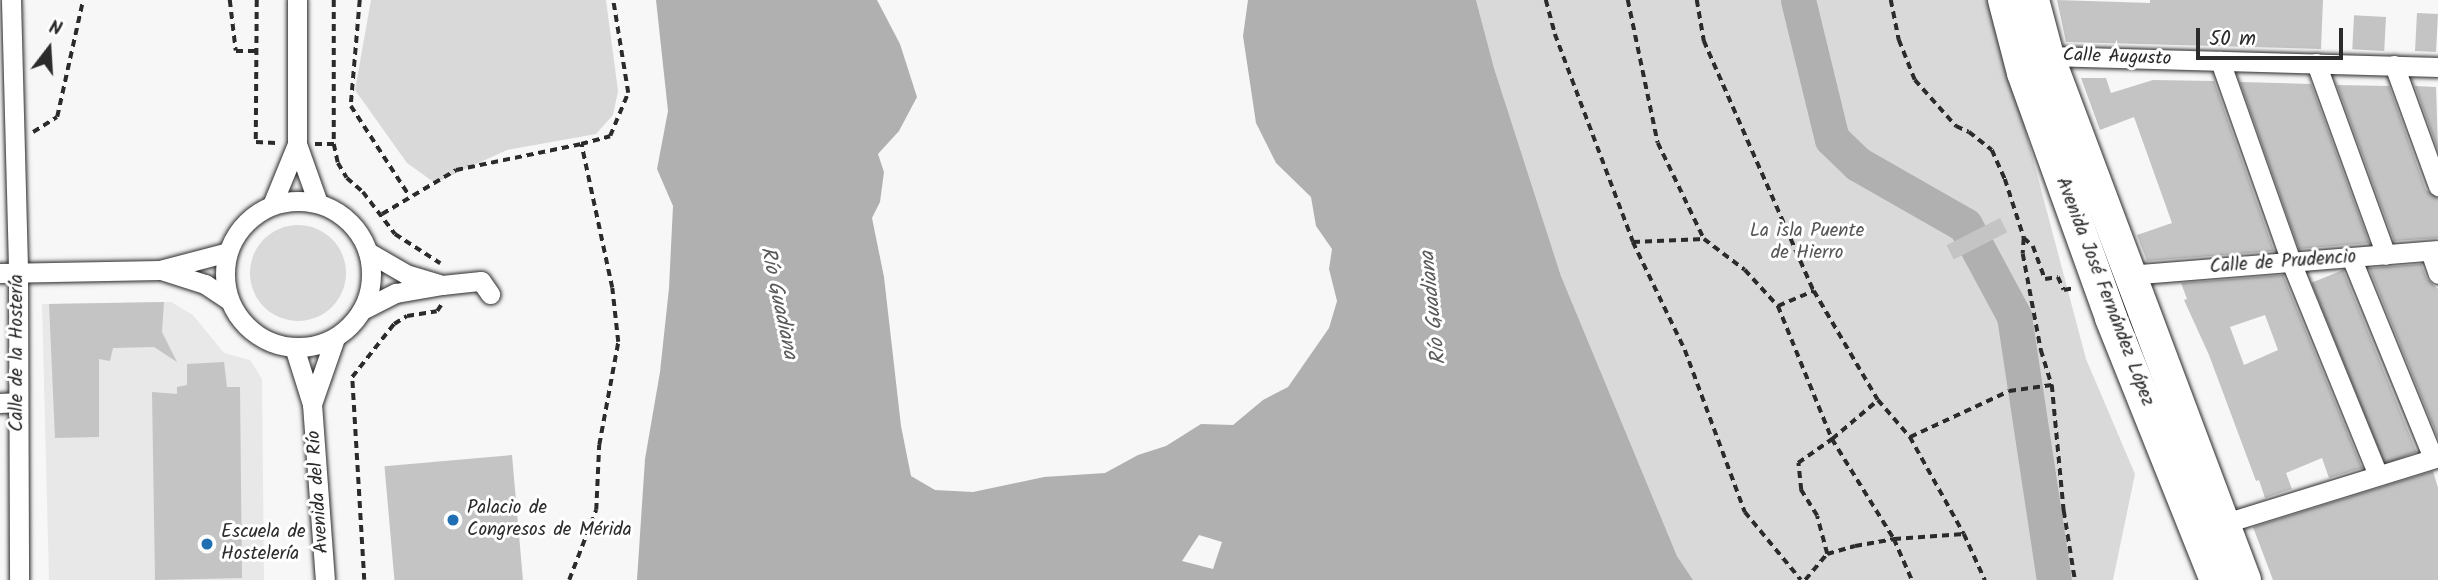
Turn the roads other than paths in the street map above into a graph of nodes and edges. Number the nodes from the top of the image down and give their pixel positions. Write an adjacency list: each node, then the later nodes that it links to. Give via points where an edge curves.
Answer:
1 (11, 0): 11 (street, Calle de la Hostería)
2 (297, 0): 10 (street)
3 (2004, 0): 38 (main road, Avenida José Fernández López, via 2023,73 2111,318)
4 (2033, 0): 5 (main road, Avenida José Fernández López)
5 (2048, 56): 6 (street, Calle Augusto); 24 (main road, Avenida José Fernández López)
6 (2220, 61): 7 (street, Calle Augusto); 20 (street)
7 (2316, 63): 8 (street, Calle Augusto); 18 (street)
8 (2395, 65): 9 (street, Calle Augusto); 12 (street)
9 (2438, 67)
10 (297, 144): 13 (street); 14 (street)
11 (8, 155): 22 (street, Calle de la Hostería)
12 (2438, 186)
13 (318, 203): 14 (street); 17 (street, via 340,213 357,230)
14 (272, 205): 15 (street, via 253,216)
15 (228, 251): 21 (street); 27 (street, via 224,275)
16 (2434, 251): 18 (street, Calle de Prudencio); 23 (street)
17 (368, 252): 25 (street, via 407,274); 28 (street, via 371,282)
18 (2386, 255): 19 (street, Calle de Prudencio)
19 (2351, 257): 20 (street, Calle de Prudencio); 33 (street)
20 (2291, 262): 24 (street, Calle de Prudencio); 34 (street)
21 (160, 270): 22 (street); 27 (street, via 205,284)
22 (9, 273): 31 (street, Calle de la Hostería)
23 (2438, 274)
24 (2128, 275): 35 (main road, Avenida José Fernández López)
25 (442, 285): 26 (street, via 481,281); 28 (street, via 396,293)
26 (490, 294)
27 (229, 300): 30 (street, via 237,315 262,338)
28 (362, 310): 29 (street)
29 (335, 338): 30 (street, via 316,346); 32 (street, Avenida del Río)
30 (294, 347): 32 (street, Avenida del Río)
31 (9, 403): 36 (street, Calle de la Hostería)
32 (312, 404): 37 (street, Avenida del Río)
33 (2435, 458): 34 (street)
34 (2378, 475): 35 (street)
35 (2222, 524): 39 (main road, Avenida José Fernández López)
36 (19, 580)
37 (325, 580)
38 (2216, 580)
39 (2245, 580)

